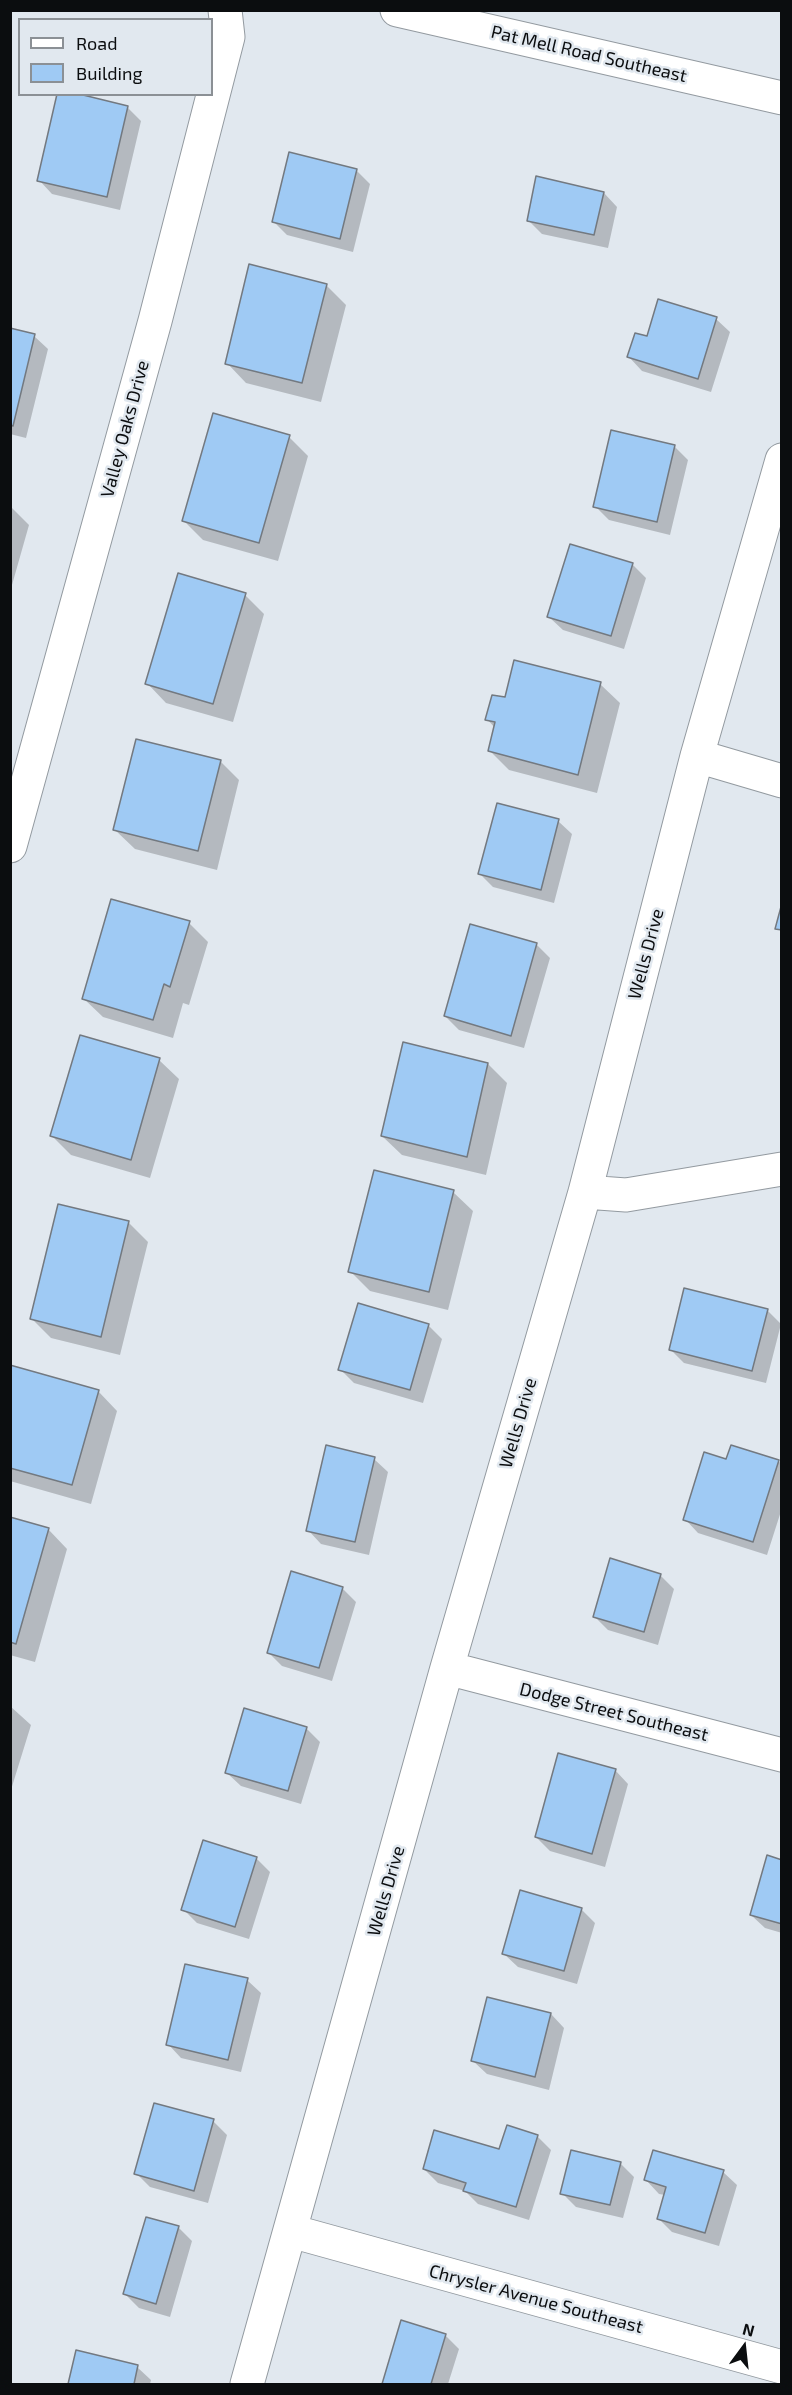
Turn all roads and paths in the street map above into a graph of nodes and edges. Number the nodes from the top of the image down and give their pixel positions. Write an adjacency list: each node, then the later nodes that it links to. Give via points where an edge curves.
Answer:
1 (225, 10): 3 (street, Valley Oaks Drive, via 228,37)
2 (397, 10): 5 (street, Pat Mell Road Southeast)
3 (213, 96)
4 (213, 96): 9 (street, Valley Oaks Drive, via 152,333)
5 (782, 98)
6 (782, 460): 7 (street, Wells Drive)
7 (697, 756): 8 (street); 11 (street, Wells Drive)
8 (782, 781)
9 (10, 846)
10 (782, 1169): 11 (street, via 626,1195)
11 (585, 1192): 12 (street, Wells Drive)
12 (447, 1668): 13 (street, Dodge Street Southeast); 14 (street, Wells Drive)
13 (782, 1755)
14 (291, 2231): 15 (street, Chrysler Avenue Southeast); 16 (street, Wells Drive)
15 (782, 2367)
16 (247, 2385)

